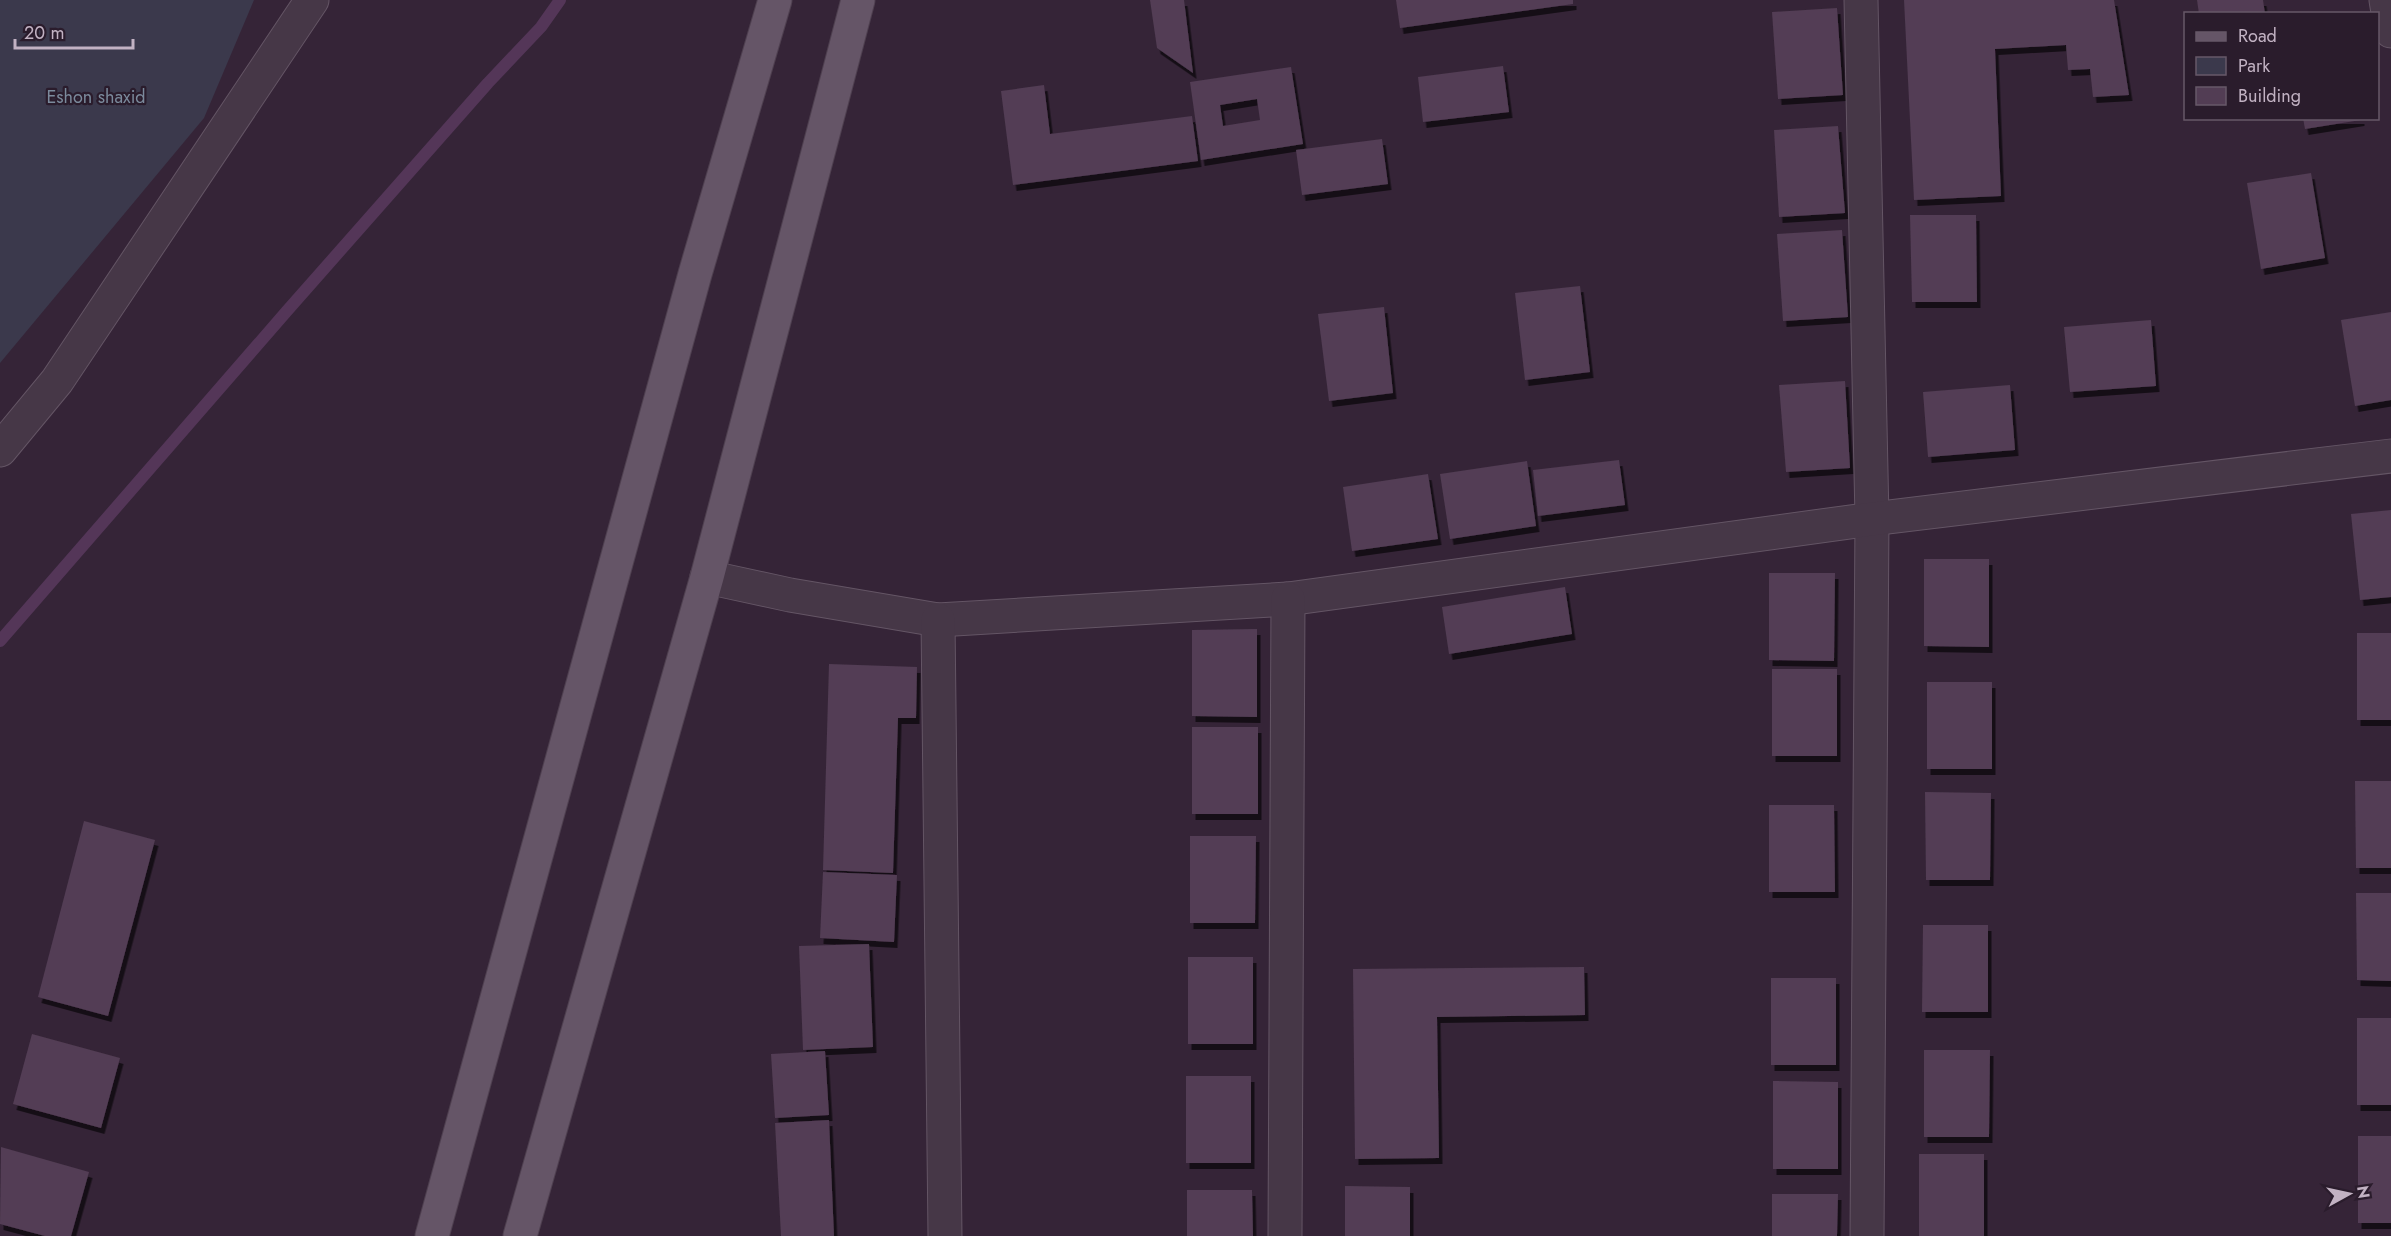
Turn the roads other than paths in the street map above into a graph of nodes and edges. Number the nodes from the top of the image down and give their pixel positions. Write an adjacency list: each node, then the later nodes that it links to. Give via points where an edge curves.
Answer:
1 (312, 0): 7 (street, via 57,381)
2 (775, 0): 13 (main road, via 695,274)
3 (858, 0): 10 (main road)
4 (1861, 0): 9 (street)
5 (2386, 0): 6 (street)
6 (2391, 31)
7 (0, 450)
8 (2391, 456): 9 (street)
9 (1872, 519): 11 (street); 17 (street)
10 (707, 577): 12 (street); 14 (main road)
11 (1288, 599): 12 (street); 16 (street)
12 (938, 620): 15 (street)
13 (432, 1236)
14 (520, 1236)
15 (945, 1236)
16 (1284, 1236)
17 (1867, 1236)

